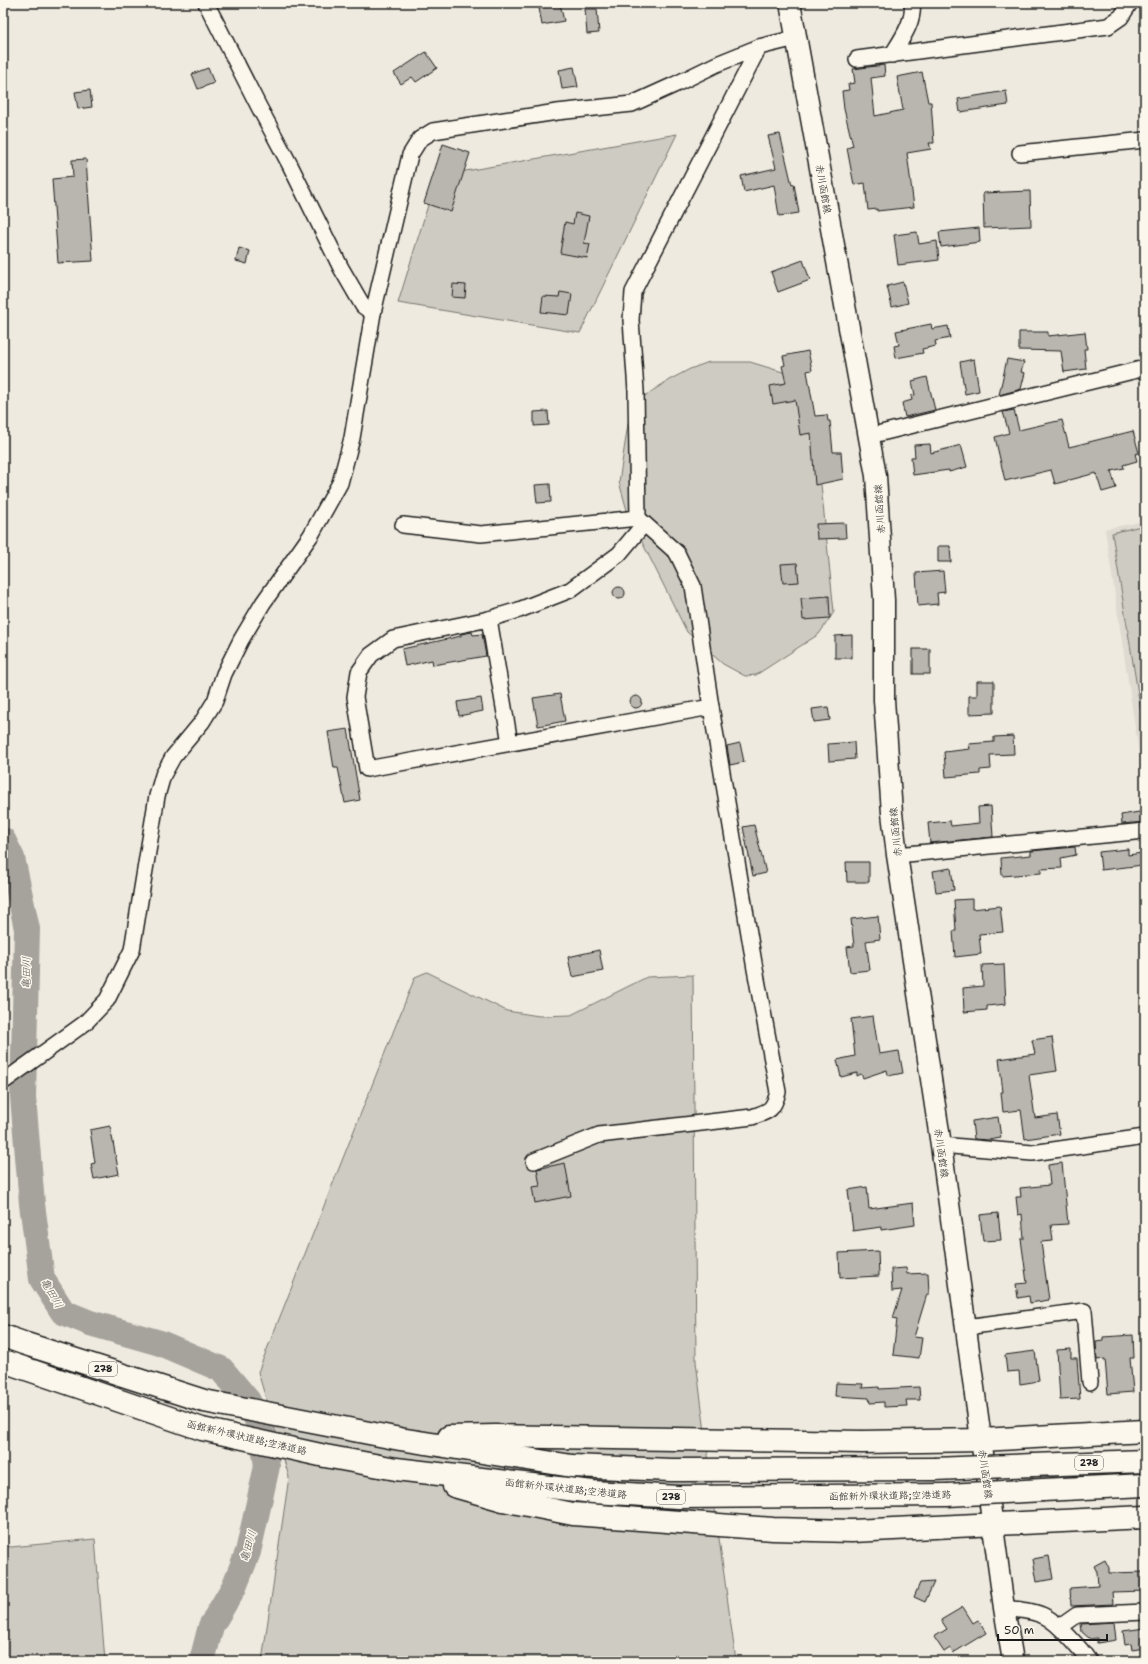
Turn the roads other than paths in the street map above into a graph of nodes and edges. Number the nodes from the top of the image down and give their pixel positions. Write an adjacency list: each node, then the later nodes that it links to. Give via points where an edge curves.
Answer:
1 (206, 3): 11 (street, via 341,268 363,306)
2 (790, 3): 5 (main road, 赤川函館線)
3 (912, 3): 7 (street, via 907,29)
4 (1130, 3): 7 (street, via 1121,17 1108,26)
5 (796, 38): 6 (street); 13 (main road, 赤川函館線)
6 (759, 47): 11 (street, via 632,104 456,127 433,131 420,139 410,155); 14 (street, via 633,292 631,320)
7 (892, 55): 8 (street)
8 (857, 59)
9 (1145, 140): 10 (street)
10 (1020, 152)
11 (373, 313): 21 (street, via 352,438 340,483 311,535 263,603 241,640 212,706 163,774 157,796 132,950 107,1000 85,1023)
12 (1145, 368): 13 (street)
13 (869, 436): 20 (main road, 赤川函館線, via 876,476 881,535 884,700)
14 (641, 521): 15 (street, via 481,534); 16 (street, via 619,554 570,590); 17 (street, via 677,553 693,586)
15 (403, 525)
16 (489, 619): 18 (street); 18 (street, via 393,639 371,655 359,672 355,697 367,769)
17 (711, 707): 18 (street); 24 (street, via 778,1092 774,1105 752,1117 599,1135)
18 (510, 744)
19 (1145, 831): 20 (street)
20 (897, 855): 23 (main road, 赤川函館線)
21 (3, 1082)
22 (1145, 1137): 23 (street, via 1032,1153)
23 (941, 1145): 25 (main road, 赤川函館線)
24 (534, 1161)
25 (966, 1327): 28 (street, via 1084,1311); 31 (main road, 赤川函館線)
26 (3, 1336): 30 (highway, 278, via 204,1401)
27 (3, 1361): 33 (highway, 函館新外環状道路;空港道路 / 278, via 202,1429)
28 (1090, 1382)
29 (1145, 1431): 31 (highway)
30 (400, 1439): 31 (highway, via 495,1436 862,1442); 32 (highway, 278, bridge, via 572,1466 671,1470 934,1469)
31 (981, 1440): 36 (main road, 赤川函館線)
32 (1145, 1461)
33 (396, 1469): 34 (highway, 函館新外環状道路;空港道路 / 278, bridge, via 593,1492 678,1497 947,1494); 36 (highway, via 503,1500 573,1514 721,1526 852,1531)
34 (1145, 1485)
35 (1145, 1517): 36 (highway)
36 (993, 1523): 37 (main road, 赤川函館線)
37 (1004, 1608): 39 (street, via 1046,1616); 40 (main road, 赤川函館線)
38 (1145, 1612): 39 (street, via 1077,1615)
39 (1060, 1627): 41 (street)
40 (1013, 1661)
41 (1089, 1661)

